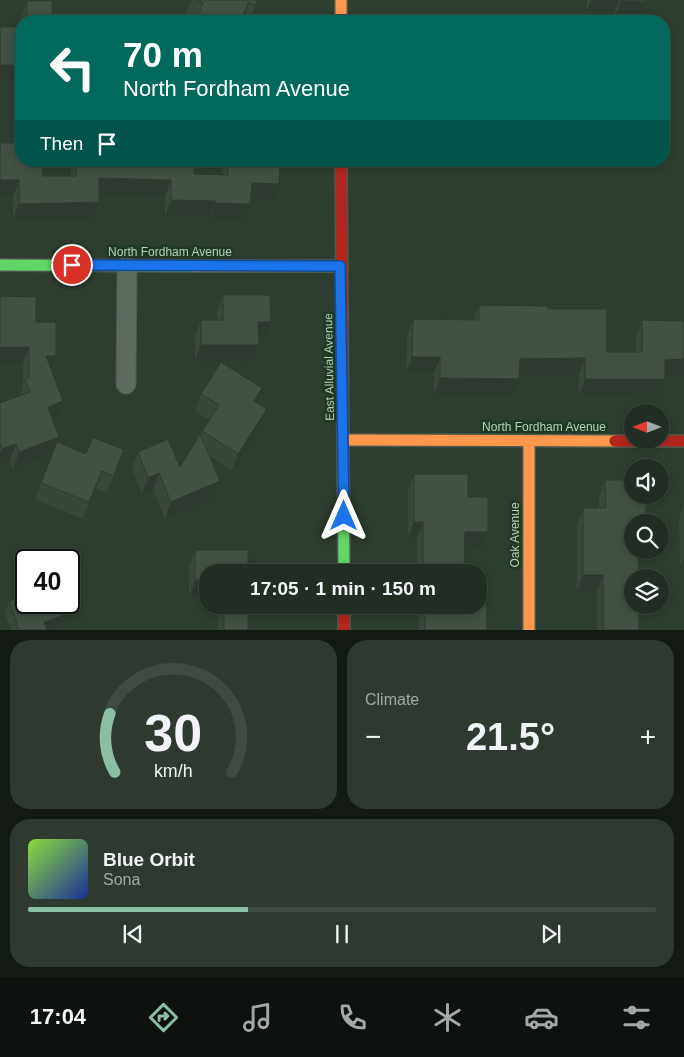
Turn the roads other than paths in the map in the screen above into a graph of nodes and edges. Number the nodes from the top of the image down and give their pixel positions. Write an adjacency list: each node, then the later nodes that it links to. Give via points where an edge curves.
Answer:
1 (341, 0): 2 (street)
2 (341, 15)
3 (341, 167): 6 (street, East Alluvial Avenue)
4 (0, 265): 5 (street, North Fordham Avenue)
5 (127, 266): 6 (street, North Fordham Avenue); 7 (street)
6 (340, 266): 8 (street, East Alluvial Avenue)
7 (126, 384)
8 (344, 440): 9 (street, North Fordham Avenue); 11 (street, East Alluvial Avenue)
9 (529, 441): 10 (street, North Fordham Avenue); 14 (street, Oak Avenue)
10 (684, 441)
11 (344, 564)
12 (344, 614): 13 (street)
13 (344, 630)
14 (529, 630)

